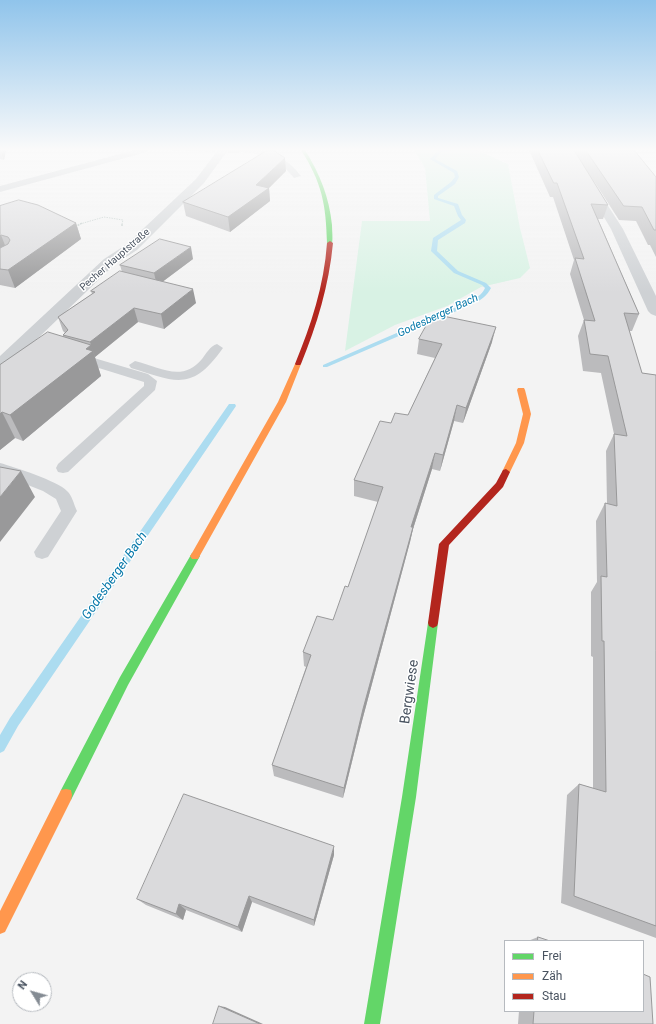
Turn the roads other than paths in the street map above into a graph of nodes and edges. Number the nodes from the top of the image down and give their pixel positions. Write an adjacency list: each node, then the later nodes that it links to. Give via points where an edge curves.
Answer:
1 (182, 198): 6 (street, Pecher Hauptstraße, via 128,250 110,262 35,341)
2 (326, 198): 11 (main road, via 330,222 326,280 316,316 282,402 124,681)
3 (598, 198): 4 (street, via 617,229)
4 (656, 311)
5 (217, 348): 9 (lane, via 188,376 176,376 66,350 151,381 150,387)
6 (0, 365)
7 (521, 390): 12 (main road, Bergwiese, via 527,414 520,443 500,485 444,544 409,797)
8 (0, 468): 10 (lane, via 48,486 62,495 69,510)
9 (63, 468)
10 (42, 552)
11 (0, 927)
12 (372, 1024)

